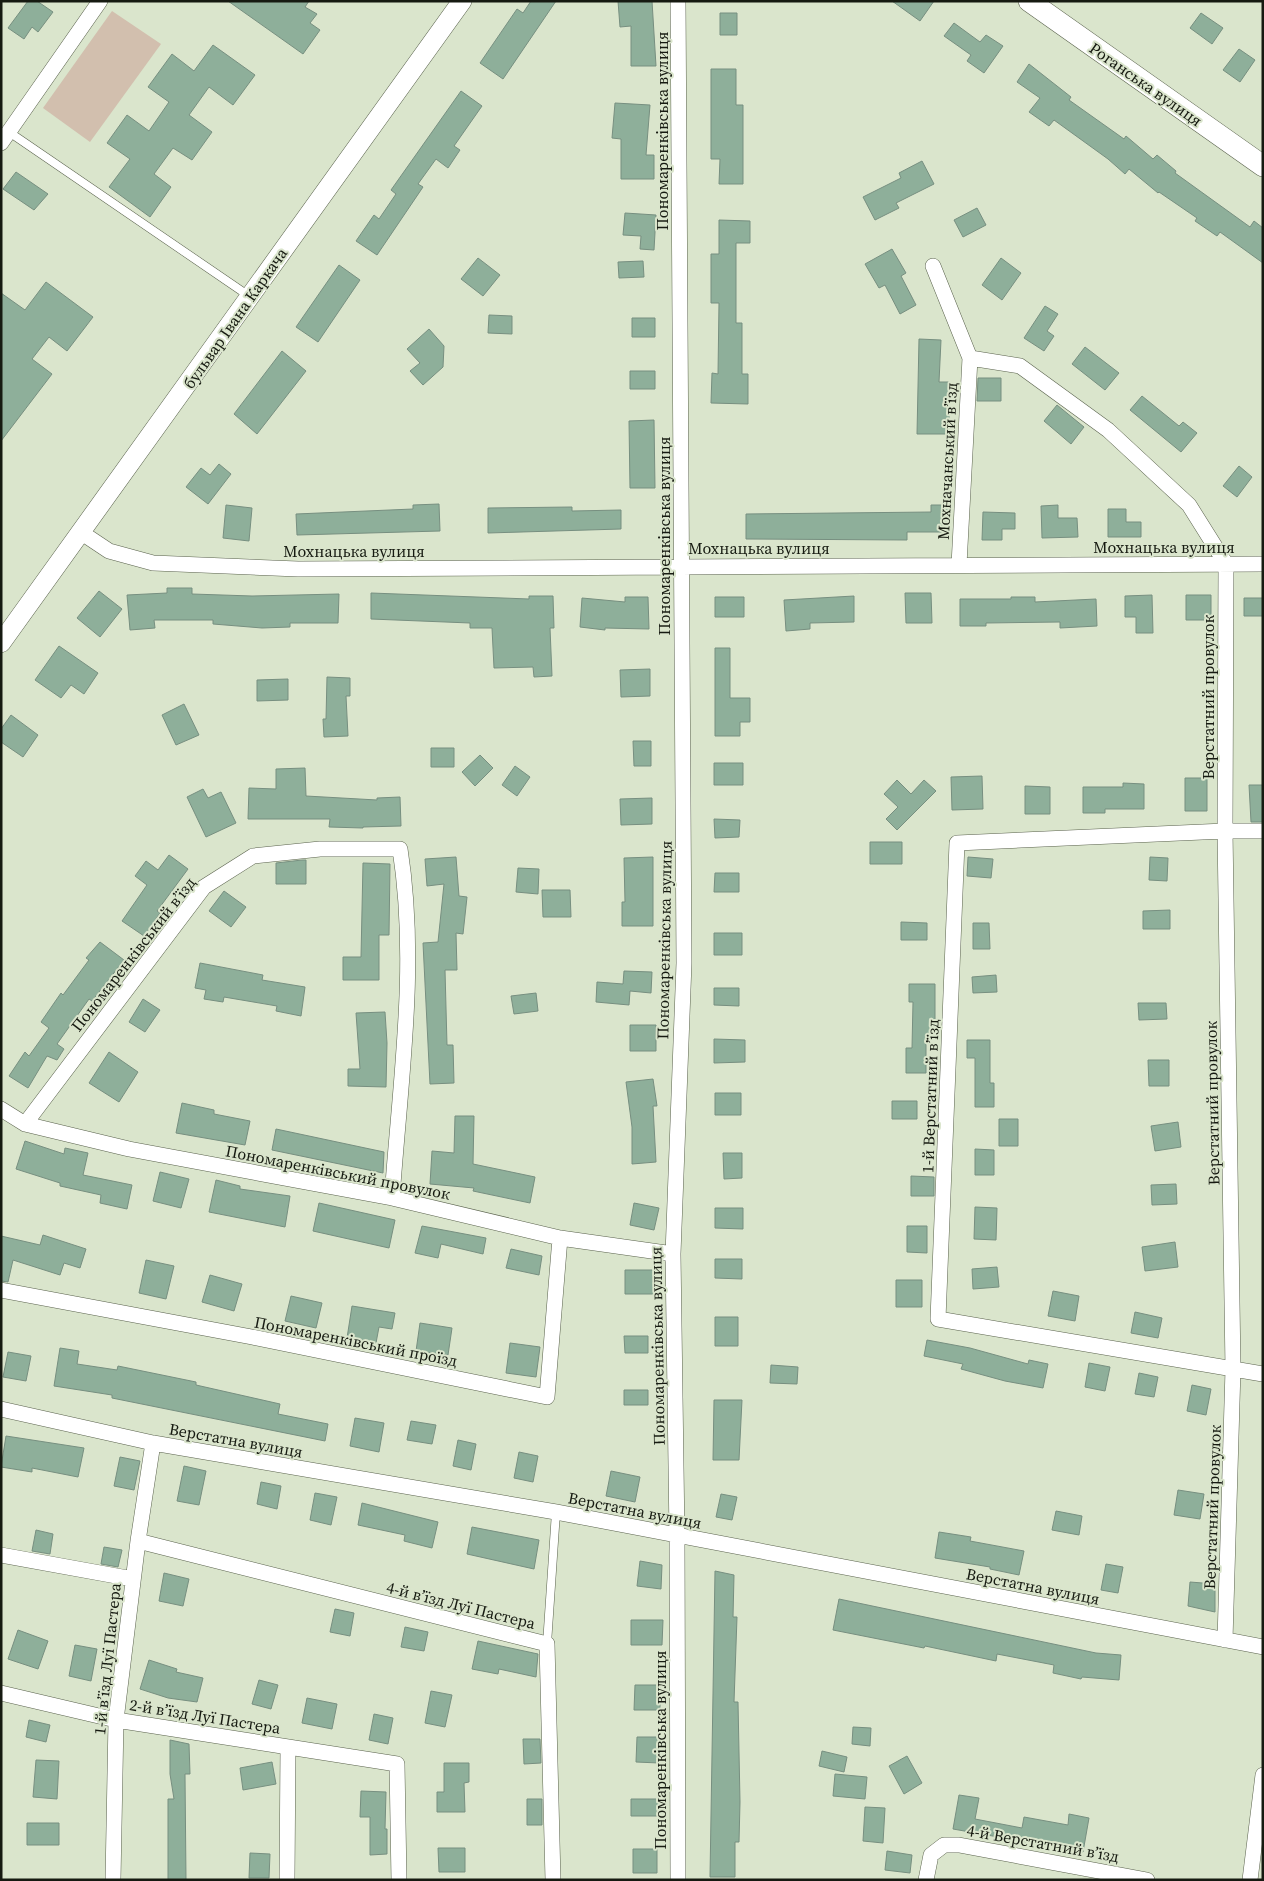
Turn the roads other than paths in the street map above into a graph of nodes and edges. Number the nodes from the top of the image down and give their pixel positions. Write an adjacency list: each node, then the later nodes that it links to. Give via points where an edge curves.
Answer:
1 (100, 1): 5 (street)
2 (462, 1): 8 (street, бульвар Івана Каркача)
3 (678, 1): 14 (street, Пономаренківська вулиця)
4 (1029, 1): 6 (main road, Роганська вулиця)
5 (5, 138): 8 (lane)
6 (1263, 166)
7 (933, 266): 9 (street, Мохначанський в’їзд)
8 (251, 297): 10 (street, бульвар Івана Каркача)
9 (970, 358): 11 (street, via 1020,366 1108,430 1189,505); 13 (street, Мохначанський в’їзд)
10 (82, 534): 14 (street, Мохнацька вулиця, via 109,551 153,564 298,569); 15 (street, бульвар Івана Каркача)
11 (1226, 564): 12 (street, Мохнацька вулиця); 13 (street, Мохнацька вулиця); 16 (street, Верстатний провулок)
12 (1263, 564)
13 (959, 565): 14 (street, Мохнацька вулиця)
14 (682, 566): 22 (street, Пономаренківська вулиця, via 684,963)
15 (3, 636)
16 (1226, 831): 17 (street); 24 (street, Верстатний провулок); 24 (street, 1-й Верстатний в’їзд, via 957,843 938,1319)
17 (1263, 831)
18 (1, 1109): 19 (street, Пономаренківський провулок)
19 (25, 1124): 20 (street, Пономаренківський провулок, via 129,1149); 20 (street, Пономаренківський в’їзд, via 204,887 253,856 320,849 400,849 407,892 409,964)
20 (392, 1198): 21 (street, Пономаренківський провулок)
21 (560, 1238): 22 (street, Пономаренківський провулок); 23 (street, Пономаренківський проїзд, via 547,1397)
22 (673, 1254): 29 (street, Пономаренківська вулиця)
23 (1, 1290)
24 (1233, 1369): 25 (street); 33 (street, Верстатний провулок)
25 (1263, 1374)
26 (1, 1409): 27 (street, Верстатна вулиця)
27 (153, 1443): 28 (street, Верстатна вулиця); 30 (street, 1-й в’їзд Луї Пастера)
28 (556, 1512): 29 (street, Верстатна вулиця); 34 (lane)
29 (677, 1536): 33 (street, Верстатна вулиця); 44 (street, Пономаренківська вулиця)
30 (138, 1542): 32 (street, 1-й в’їзд Луї Пастера); 34 (street, 4-й в’їзд Луї Пастера)
31 (1, 1555): 32 (street)
32 (133, 1578): 37 (street, 1-й в’їзд Луї Пастера)
33 (1225, 1640): 35 (street, Верстатна вулиця)
34 (547, 1644): 43 (street, 4-й в’їзд Луї Пастера)
35 (1263, 1647)
36 (1, 1693): 37 (street, 2-й в’їзд Луї Пастера)
37 (116, 1720): 38 (street, 2-й в’їзд Луї Пастера); 40 (street, 1-й в’їзд Луї Пастера)
38 (288, 1747): 41 (street, 2-й в’їзд Луї Пастера); 42 (street, 2-й в’їзд Луї Пастера, via 397,1764)
39 (1263, 1775): 47 (street)
40 (113, 1880)
41 (287, 1880)
42 (399, 1880)
43 (553, 1880)
44 (678, 1880)
45 (926, 1880): 46 (street, 4-й Верстатний в’їзд, via 931,1855 944,1845 959,1844)
46 (1146, 1880)
47 (1250, 1880)

